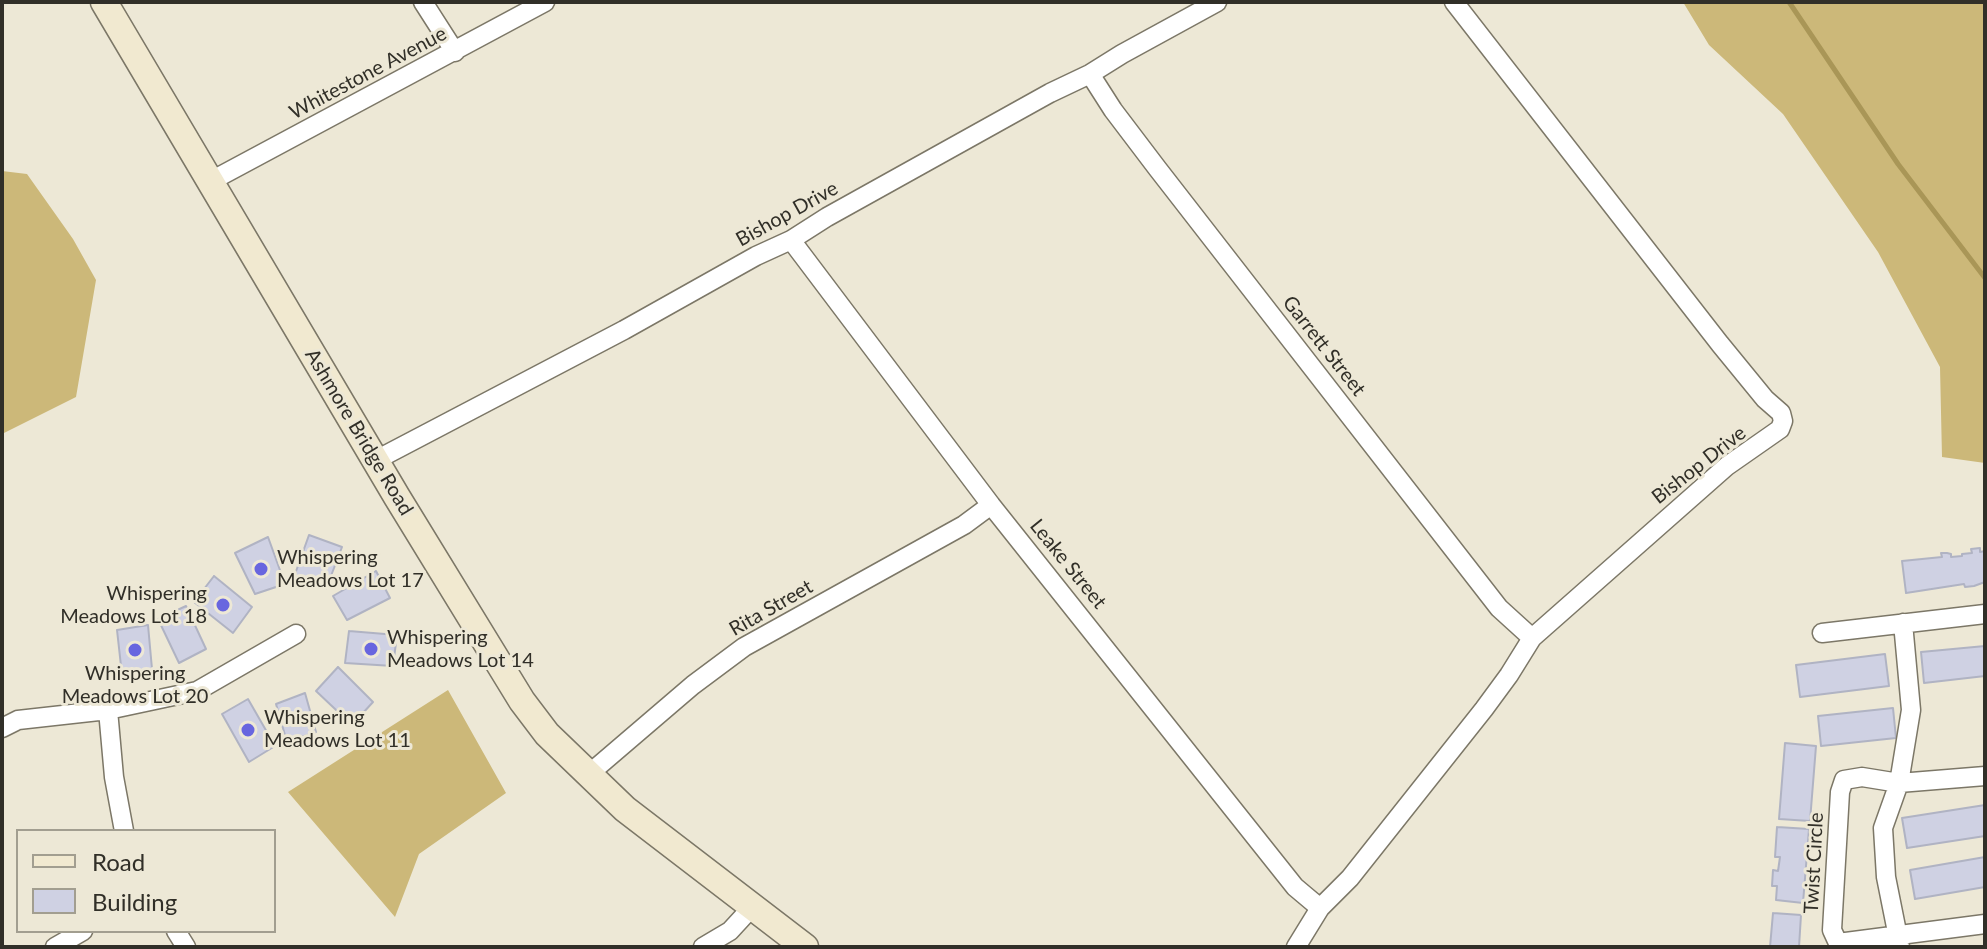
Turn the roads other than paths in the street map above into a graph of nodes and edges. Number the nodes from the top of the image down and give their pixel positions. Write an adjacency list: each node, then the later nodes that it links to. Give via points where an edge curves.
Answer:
1 (104, 2): 8 (main road, Ashmore Bridge Road)
2 (423, 2): 6 (street)
3 (545, 2): 6 (street, Whitestone Avenue)
4 (1217, 2): 7 (street, Bishop Drive)
5 (1454, 2): 16 (street, Bishop Drive, via 1783,421 1780,429 1727,466)
6 (455, 52): 8 (street, Whitestone Avenue)
7 (1090, 74): 9 (street, Bishop Drive); 16 (street, Garrett Street, via 1499,608)
8 (211, 181): 10 (main road, Ashmore Bridge Road)
9 (791, 240): 10 (street, Bishop Drive); 11 (street, Leake Street)
10 (376, 460): 19 (main road, Ashmore Bridge Road, via 522,701)
11 (991, 505): 19 (street, Rita Street, via 744,647); 24 (street, Leake Street, via 1295,887)
12 (1985, 614): 13 (street)
13 (1903, 623): 14 (street); 21 (street, via 1911,710)
14 (1822, 633)
15 (296, 634): 17 (street, via 197,691)
16 (1532, 638): 24 (street, Bishop Drive, via 1484,709 1350,878)
17 (108, 710): 18 (street, via 18,720); 22 (street)
18 (2, 728)
19 (589, 774): 23 (main road, Ashmore Bridge Road, via 625,809)
20 (1985, 776): 21 (street)
21 (1899, 783): 27 (street, via 1883,828 1886,877); 27 (street, Twist Circle, via 1844,780 1832,930 1838,943)
22 (124, 829)
23 (753, 906): 29 (street, via 730,931); 30 (main road, Ashmore Bridge Road)
24 (1320, 908): 31 (street, Bishop Drive)
25 (1985, 924): 27 (street)
26 (80, 933): 28 (street)
27 (1900, 941)
28 (55, 947)
29 (703, 947)
30 (805, 947)
31 (1296, 947)

